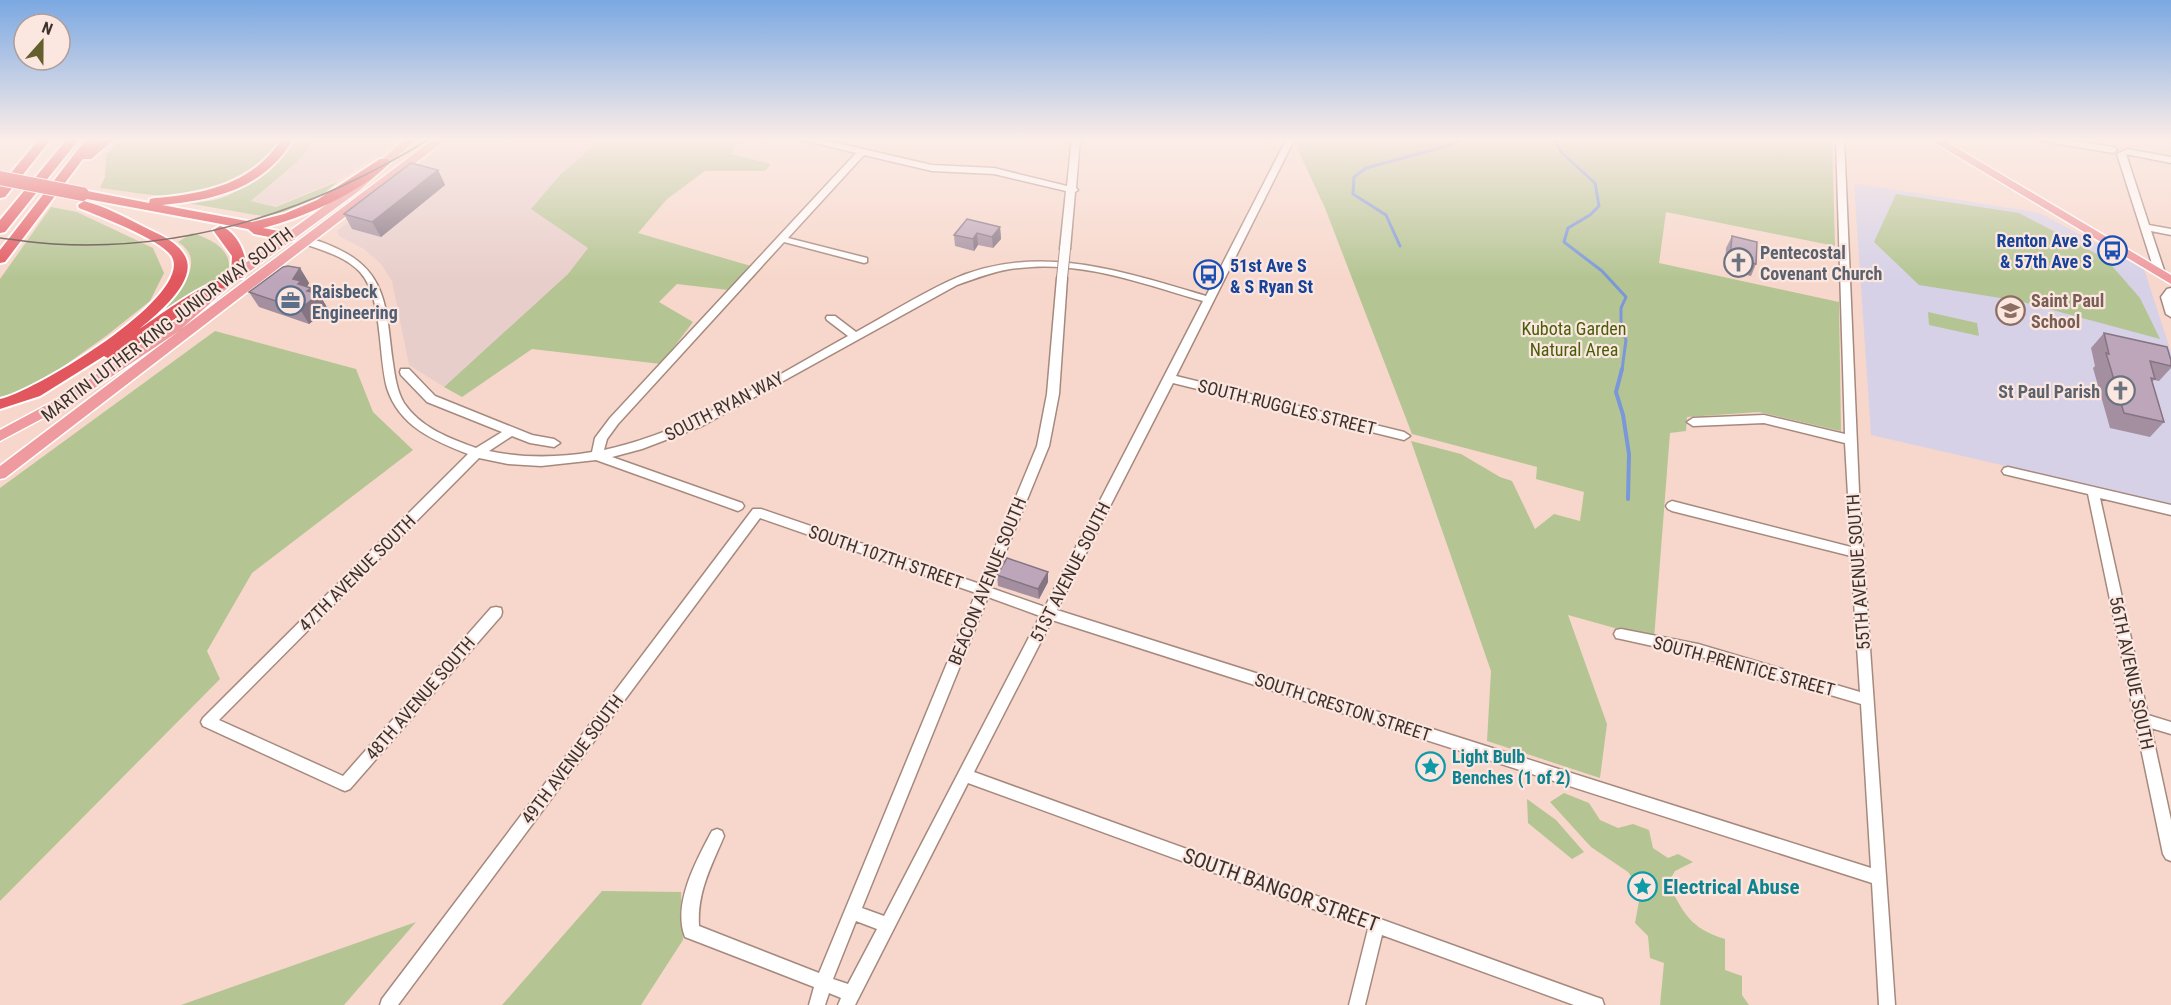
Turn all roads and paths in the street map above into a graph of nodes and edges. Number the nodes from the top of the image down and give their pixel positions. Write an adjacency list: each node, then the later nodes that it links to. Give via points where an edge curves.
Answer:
1 (24, 185): 19 (highway, bridge)
2 (36, 185): 22 (highway)
3 (58, 185): 20 (highway)
4 (61, 185): 20 (highway)
5 (234, 185): 18 (highway, via 179,200)
6 (353, 185): 23 (highway, via 309,210)
7 (359, 185): 26 (main road, MARTIN LUTHER KING JUNIOR WAY SOUTH)
8 (380, 185): 28 (main road, MARTIN LUTHER KING JUNIOR WAY SOUTH)
9 (832, 185): 27 (street)
10 (1051, 185): 17 (street)
11 (1073, 185): 17 (street, BEACON AVENUE SOUTH)
12 (1268, 185): 35 (street, 51ST AVENUE SOUTH)
13 (1842, 185): 47 (street, 55TH AVENUE SOUTH)
14 (2012, 185): 31 (main road)
15 (2132, 185): 21 (street)
16 (0, 188): 19 (highway)
17 (1073, 190): 59 (street, BEACON AVENUE SOUTH, bridge, via 1053,394 1043,446)
18 (104, 198): 19 (highway); 23 (highway)
19 (81, 201): 24 (highway); 41 (highway, via 168,246 181,261 178,277 161,302 76,367 35,392)
20 (34, 216): 29 (highway)
21 (2146, 227): 25 (street); 31 (street)
22 (0, 229)
23 (256, 229): 24 (highway, via 245,234); 26 (highway)
24 (220, 230): 32 (highway, via 238,252 241,266)
25 (2171, 232)
26 (289, 237): 28 (main road); 32 (main road, MARTIN LUTHER KING JUNIOR WAY SOUTH)
27 (783, 239): 30 (street); 50 (street, via 614,421 601,438)
28 (305, 242): 49 (street, SOUTH RYAN WAY, via 346,255 370,277 377,293 391,387 404,411 426,431); 52 (main road, MARTIN LUTHER KING JUNIOR WAY SOUTH)
29 (0, 259)
30 (864, 260)
31 (2160, 273): 33 (main road)
32 (232, 278): 42 (highway, via 67,383 28,403); 45 (main road, MARTIN LUTHER KING JUNIOR WAY SOUTH, via 176,327 124,363)
33 (2171, 280)
34 (2171, 291): 36 (street, via 2166,297)
35 (1210, 300): 38 (street, SOUTH RYAN WAY, via 1085,266 1021,263 959,279); 40 (street, 51ST AVENUE SOUTH)
36 (2171, 314)
37 (831, 318): 38 (street)
38 (855, 336): 50 (street, SOUTH RYAN WAY, via 669,437)
39 (405, 372): 44 (street, via 431,399)
40 (1170, 378): 46 (street, SOUTH RUGGLES STREET); 61 (street, 51ST AVENUE SOUTH)
41 (0, 404)
42 (0, 411)
43 (1693, 422): 47 (street, via 1764,419)
44 (512, 432): 48 (street); 49 (street, 47TH AVENUE SOUTH)
45 (0, 436)
46 (1404, 436)
47 (1851, 440): 58 (street, 55TH AVENUE SOUTH)
48 (554, 443)
49 (476, 454): 50 (street, SOUTH RYAN WAY, via 535,461); 67 (street, 47TH AVENUE SOUTH, via 208,722)
50 (597, 456): 54 (street)
51 (2007, 471): 53 (street)
52 (0, 474)
53 (2093, 492): 56 (street); 64 (street, 56TH AVENUE SOUTH)
54 (738, 506)
55 (1672, 506): 58 (street)
56 (2171, 510)
57 (757, 512): 59 (street, SOUTH 107TH STREET); 76 (street, 49TH AVENUE SOUTH)
58 (1857, 553): 63 (street, 55TH AVENUE SOUTH)
59 (983, 590): 61 (street, SOUTH 107TH STREET); 71 (street, BEACON AVENUE SOUTH)
60 (496, 612): 67 (street, 48TH AVENUE SOUTH)
61 (1048, 613): 66 (street, 51ST AVENUE SOUTH); 70 (street, SOUTH CRESTON STREET)
62 (1621, 634): 63 (street, SOUTH PRENTICE STREET, via 1698,650)
63 (1866, 700): 70 (street, 55TH AVENUE SOUTH)
64 (2143, 720): 65 (street); 69 (street, 56TH AVENUE SOUTH)
65 (2171, 728)
66 (965, 775): 72 (street, 51ST AVENUE SOUTH); 73 (street, SOUTH BANGOR STREET)
67 (345, 784)
68 (717, 836): 74 (street, via 694,882 691,931)
69 (2171, 854)
70 (1878, 877): 80 (street, 55TH AVENUE SOUTH)
71 (852, 912): 72 (street); 74 (street, BEACON AVENUE SOUTH)
72 (887, 925): 75 (street, 51ST AVENUE SOUTH)
73 (1377, 925): 78 (street); 79 (street, SOUTH BANGOR STREET)
74 (823, 984): 75 (street); 77 (street, BEACON AVENUE SOUTH)
75 (849, 1000)
76 (388, 1005)
77 (817, 1005)
78 (1357, 1005)
79 (1596, 1005)
80 (1887, 1005)

